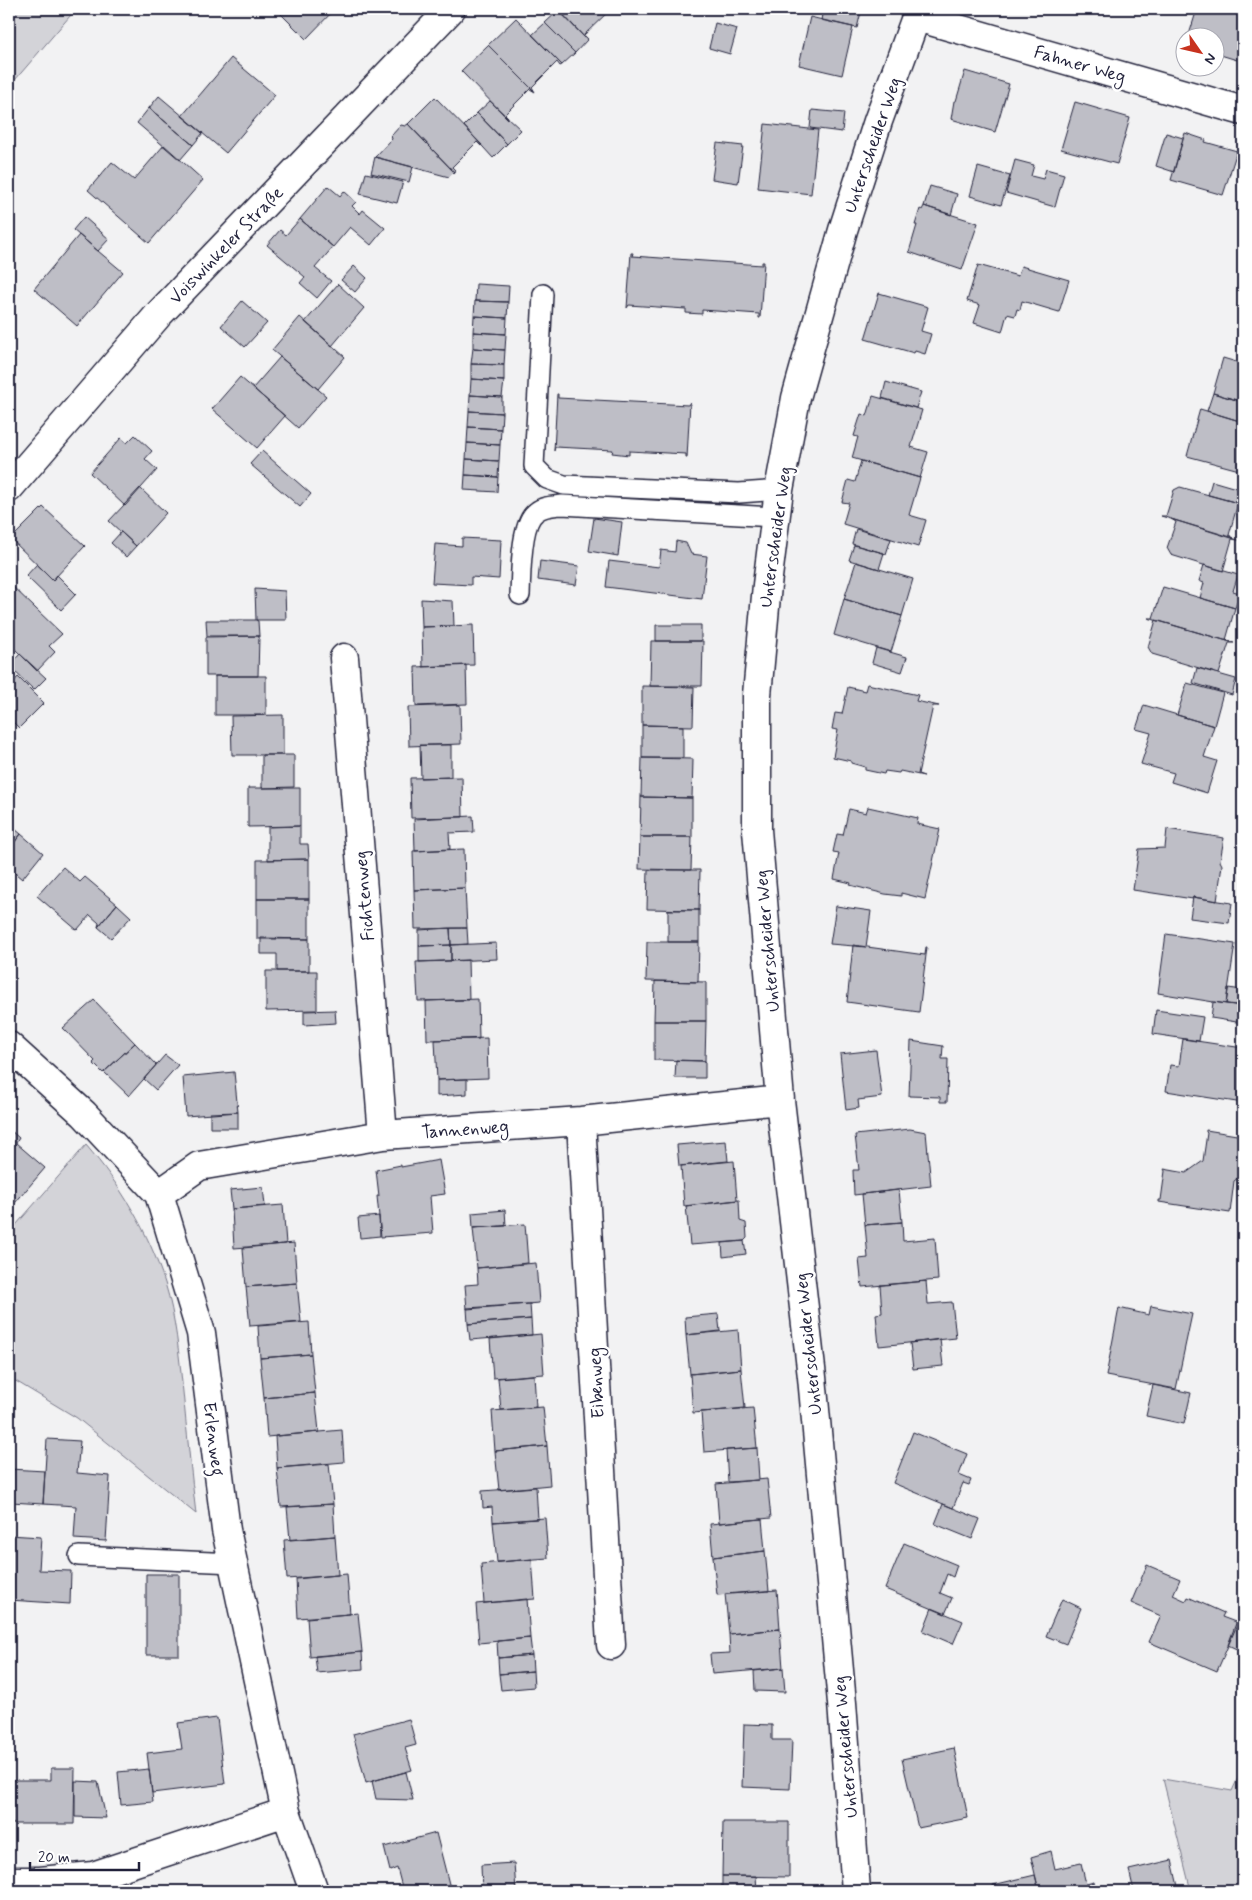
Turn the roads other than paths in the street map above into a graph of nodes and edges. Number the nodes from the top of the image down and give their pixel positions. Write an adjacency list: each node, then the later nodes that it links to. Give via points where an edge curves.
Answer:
1 (450, 9): 5 (street, Voiswinkeler Straße, via 159,314)
2 (918, 13): 3 (street, Fahner Weg); 6 (street, Unterscheider Weg, via 878,120 843,230 796,398)
3 (1243, 111)
4 (543, 294): 6 (lane, via 534,466 547,479 564,485 738,493)
5 (9, 488)
6 (780, 490): 7 (street, Unterscheider Weg)
7 (776, 517): 8 (lane, via 562,505 544,507 530,517 526,528); 11 (street, Unterscheider Weg, via 757,695 757,830)
8 (520, 594)
9 (344, 658): 13 (street, Fichtenweg)
10 (9, 1046): 14 (street, Erlenweg, via 84,1114)
11 (780, 1100): 12 (street, Tannenweg); 21 (street, Unterscheider Weg, via 812,1377)
12 (581, 1121): 13 (street, Tannenweg); 17 (street, Eibenweg)
13 (384, 1134): 14 (street, Tannenweg, via 200,1166)
14 (160, 1194): 16 (street, Erlenweg, via 201,1333 226,1530)
15 (79, 1556): 16 (lane)
16 (234, 1563): 18 (street, Erlenweg)
17 (611, 1645)
18 (286, 1812): 19 (street, via 93,1876); 20 (street, Erlenweg)
19 (9, 1881)
20 (314, 1891)
21 (856, 1891)

